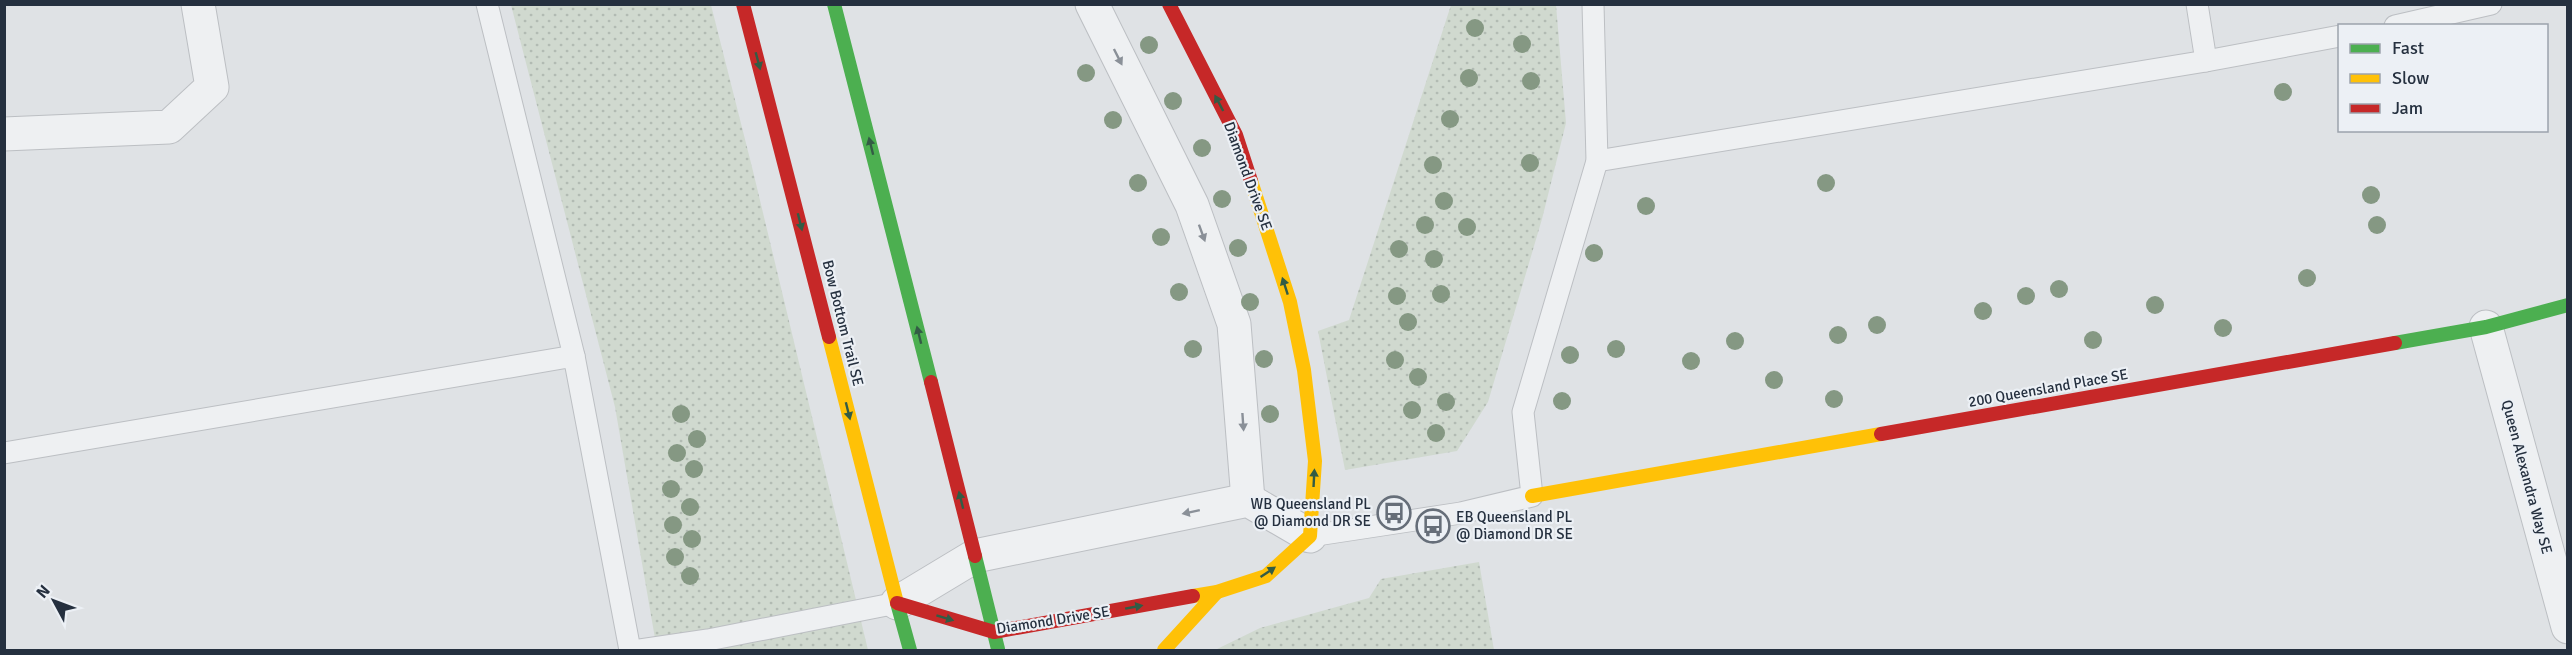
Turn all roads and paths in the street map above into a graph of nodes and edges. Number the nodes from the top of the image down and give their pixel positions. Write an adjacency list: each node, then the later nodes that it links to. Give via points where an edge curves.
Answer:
1 (198, 4): 13 (street, via 212,87 169,127)
2 (486, 4): 17 (lane)
3 (743, 4): 24 (main road, Bow Bottom Trail SE, one-way to 24)
4 (834, 4): 22 (main road, one-way to 4)
5 (1092, 4): 20 (street, one-way to 20, via 1192,204 1234,324)
6 (1169, 4): 21 (main road, Diamond Drive SE, one-way to 6, via 1315,461 1304,370 1290,302 1236,135)
7 (1593, 4): 14 (lane)
8 (2197, 4): 12 (lane)
9 (2491, 4): 10 (lane)
10 (2404, 24)
11 (2338, 36): 12 (lane)
12 (2206, 61): 14 (lane)
13 (4, 134)
14 (1597, 161): 19 (lane, via 1523,412)
15 (2568, 305): 16 (main road, 200 Queensland Place SE)
16 (2486, 327): 19 (main road, 200 Queensland Place SE); 25 (street, Queen Alexandra Way SE)
17 (574, 356): 18 (lane); 27 (lane)
18 (4, 453)
19 (1532, 496): 21 (lane, via 1461,513)
20 (1248, 500): 21 (street); 22 (street, one-way to 22)
21 (1310, 536): 23 (main road, Diamond Drive SE, one-way to 21, via 1266,576)
22 (975, 556): 24 (street); 26 (main road)
23 (1217, 592): 26 (main road, Diamond Drive SE, one-way to 23); 31 (main road)
24 (897, 603): 26 (main road, Diamond Drive SE, one-way to 26); 28 (lane); 29 (main road, Bow Bottom Trail SE)
25 (2568, 627)
26 (994, 632): 30 (main road)
27 (630, 651)
28 (640, 651)
29 (910, 651)
30 (998, 651)
31 (1164, 651)

